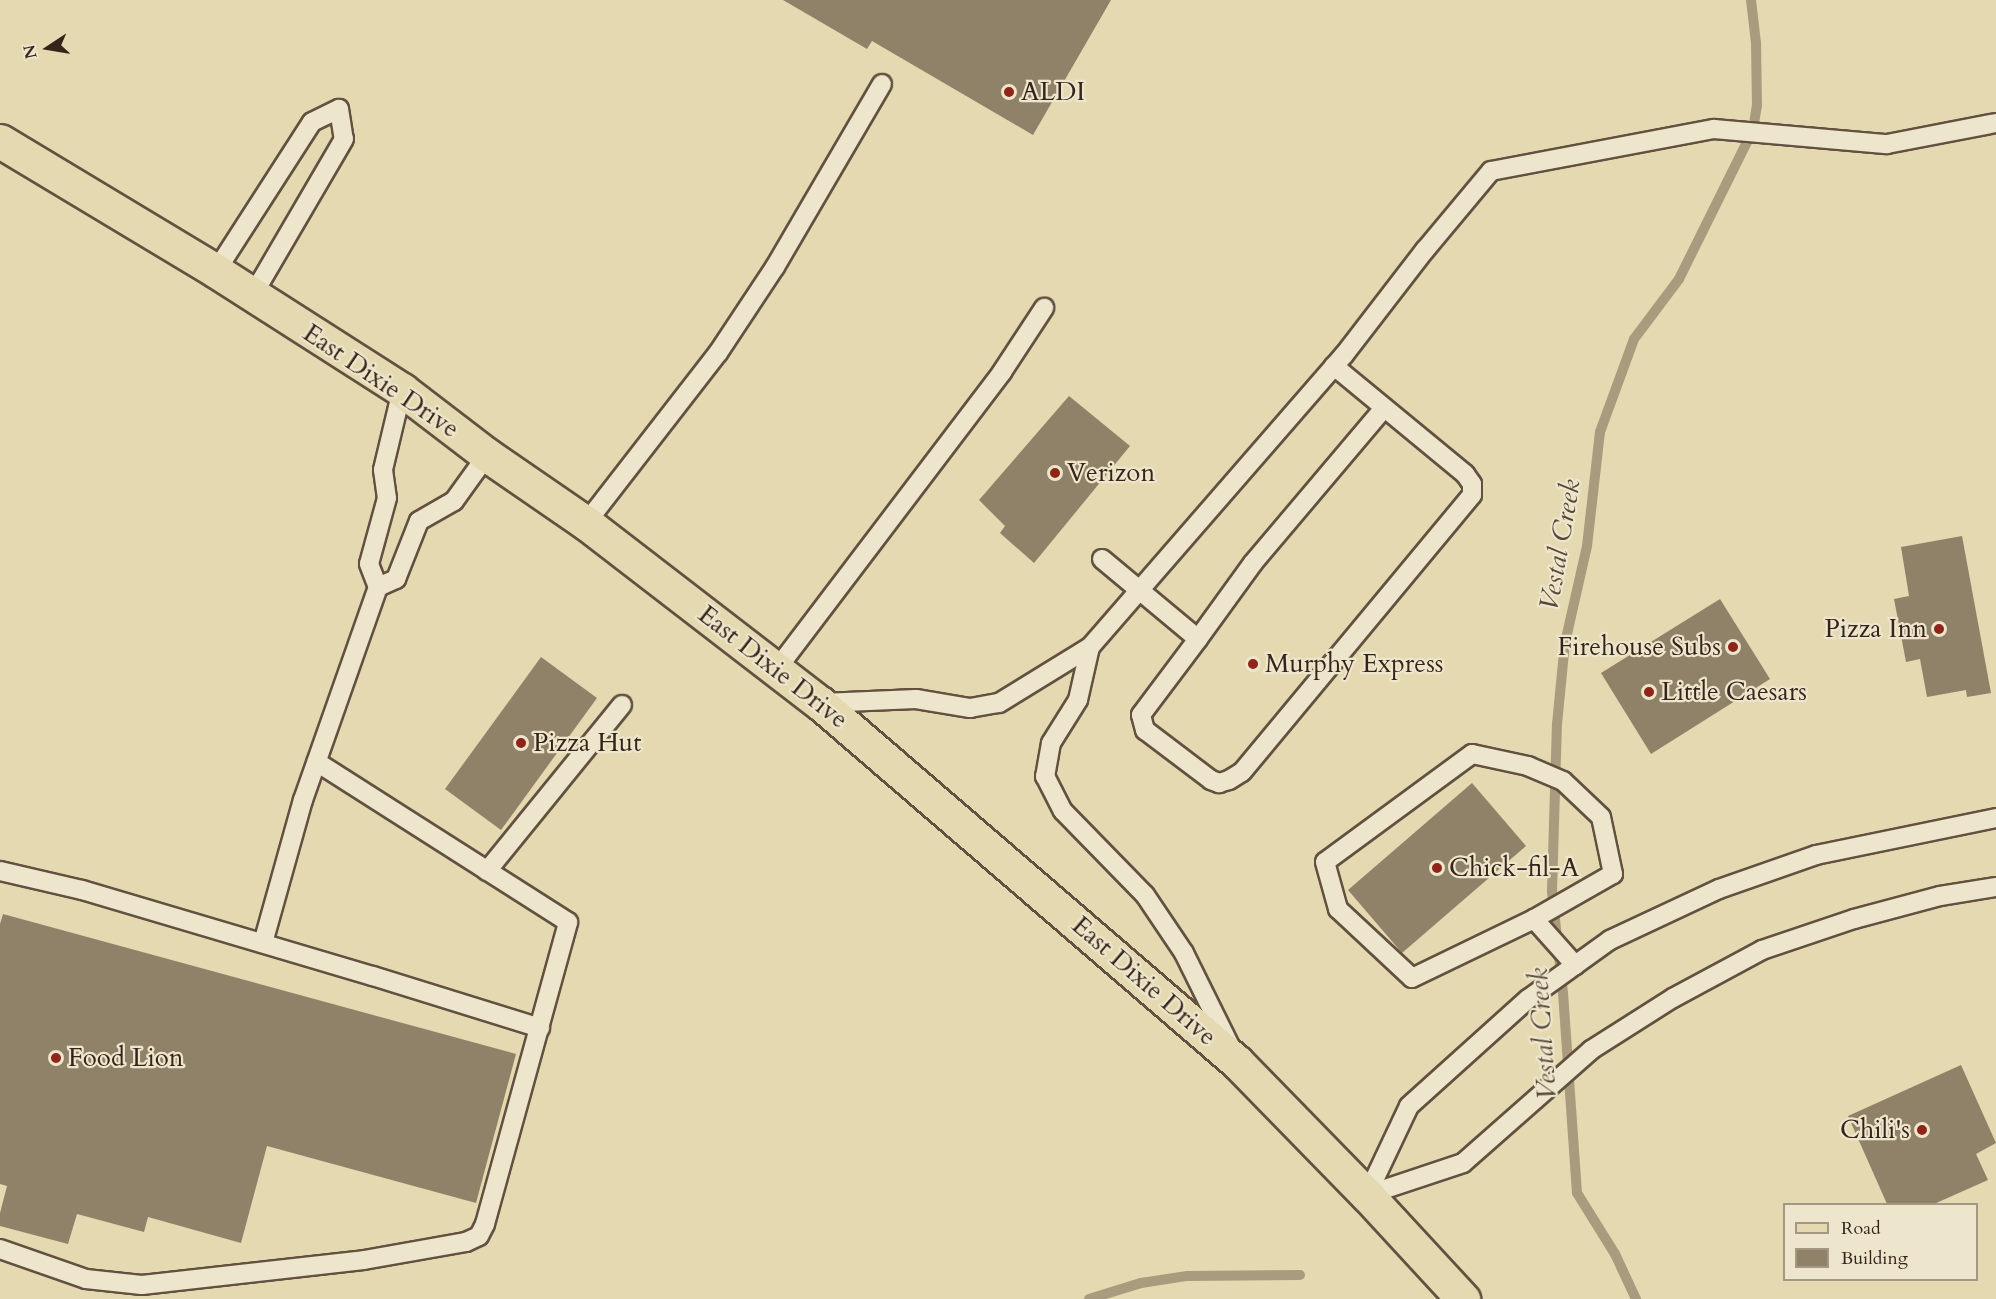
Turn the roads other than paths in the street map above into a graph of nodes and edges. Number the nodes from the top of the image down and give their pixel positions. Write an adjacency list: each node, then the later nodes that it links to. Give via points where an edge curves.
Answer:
1 (882, 84): 11 (lane, via 775,267 718,353)
2 (1996, 123): 7 (lane, via 1887,144 1714,129 1491,171)
3 (0, 141): 4 (main road, East Dixie Drive)
4 (216, 271): 5 (main road, East Dixie Drive); 5 (lane, via 312,122 339,109 344,139)
5 (253, 295): 8 (main road, East Dixie Drive)
6 (1044, 308): 17 (lane, via 1002,372)
7 (1334, 366): 9 (lane); 14 (lane)
8 (402, 390): 10 (main road, East Dixie Drive); 13 (lane, via 383,470 387,498 369,564)
9 (1384, 408): 15 (lane, via 1253,563); 15 (lane, via 1465,474 1472,484 1472,495 1242,772 1219,783 1145,730 1142,723 1141,715)
10 (487, 455): 11 (main road, East Dixie Drive); 13 (lane, via 454,501 419,521 396,579)
11 (586, 523): 17 (main road, East Dixie Drive)
12 (1102, 559): 14 (lane)
13 (378, 587): 20 (lane)
14 (1138, 592): 15 (lane); 16 (lane)
15 (1198, 639)
16 (1090, 647): 18 (lane, via 999,703 970,708 916,699); 29 (lane, via 1078,700 1051,743 1045,776 1063,811 1152,905 1184,953)
17 (776, 670): 18 (main road, East Dixie Drive)
18 (820, 703): 29 (main road, East Dixie Drive)
19 (622, 705): 23 (lane)
20 (317, 762): 23 (lane); 26 (lane)
21 (1996, 818): 27 (lane, via 1816,855 1719,889 1610,940)
22 (0, 870): 26 (lane)
23 (487, 871): 28 (lane, via 568,922)
24 (1996, 887): 30 (lane, via 1940,896 1854,919 1762,950 1673,998 1591,1050 1463,1163)
25 (1534, 919): 25 (lane, via 1613,874 1601,817 1563,781 1528,766 1472,754 1325,862 1338,909 1412,978); 27 (lane)
26 (263, 943): 28 (lane)
27 (1575, 966): 30 (lane, via 1528,999 1409,1106)
28 (540, 1028): 31 (lane, via 485,1224 479,1236 466,1242 364,1260 142,1285 86,1279)
29 (1238, 1062): 30 (main road, East Dixie Drive)
30 (1367, 1195): 32 (main road, East Dixie Drive)
31 (0, 1249)
32 (1462, 1299)

